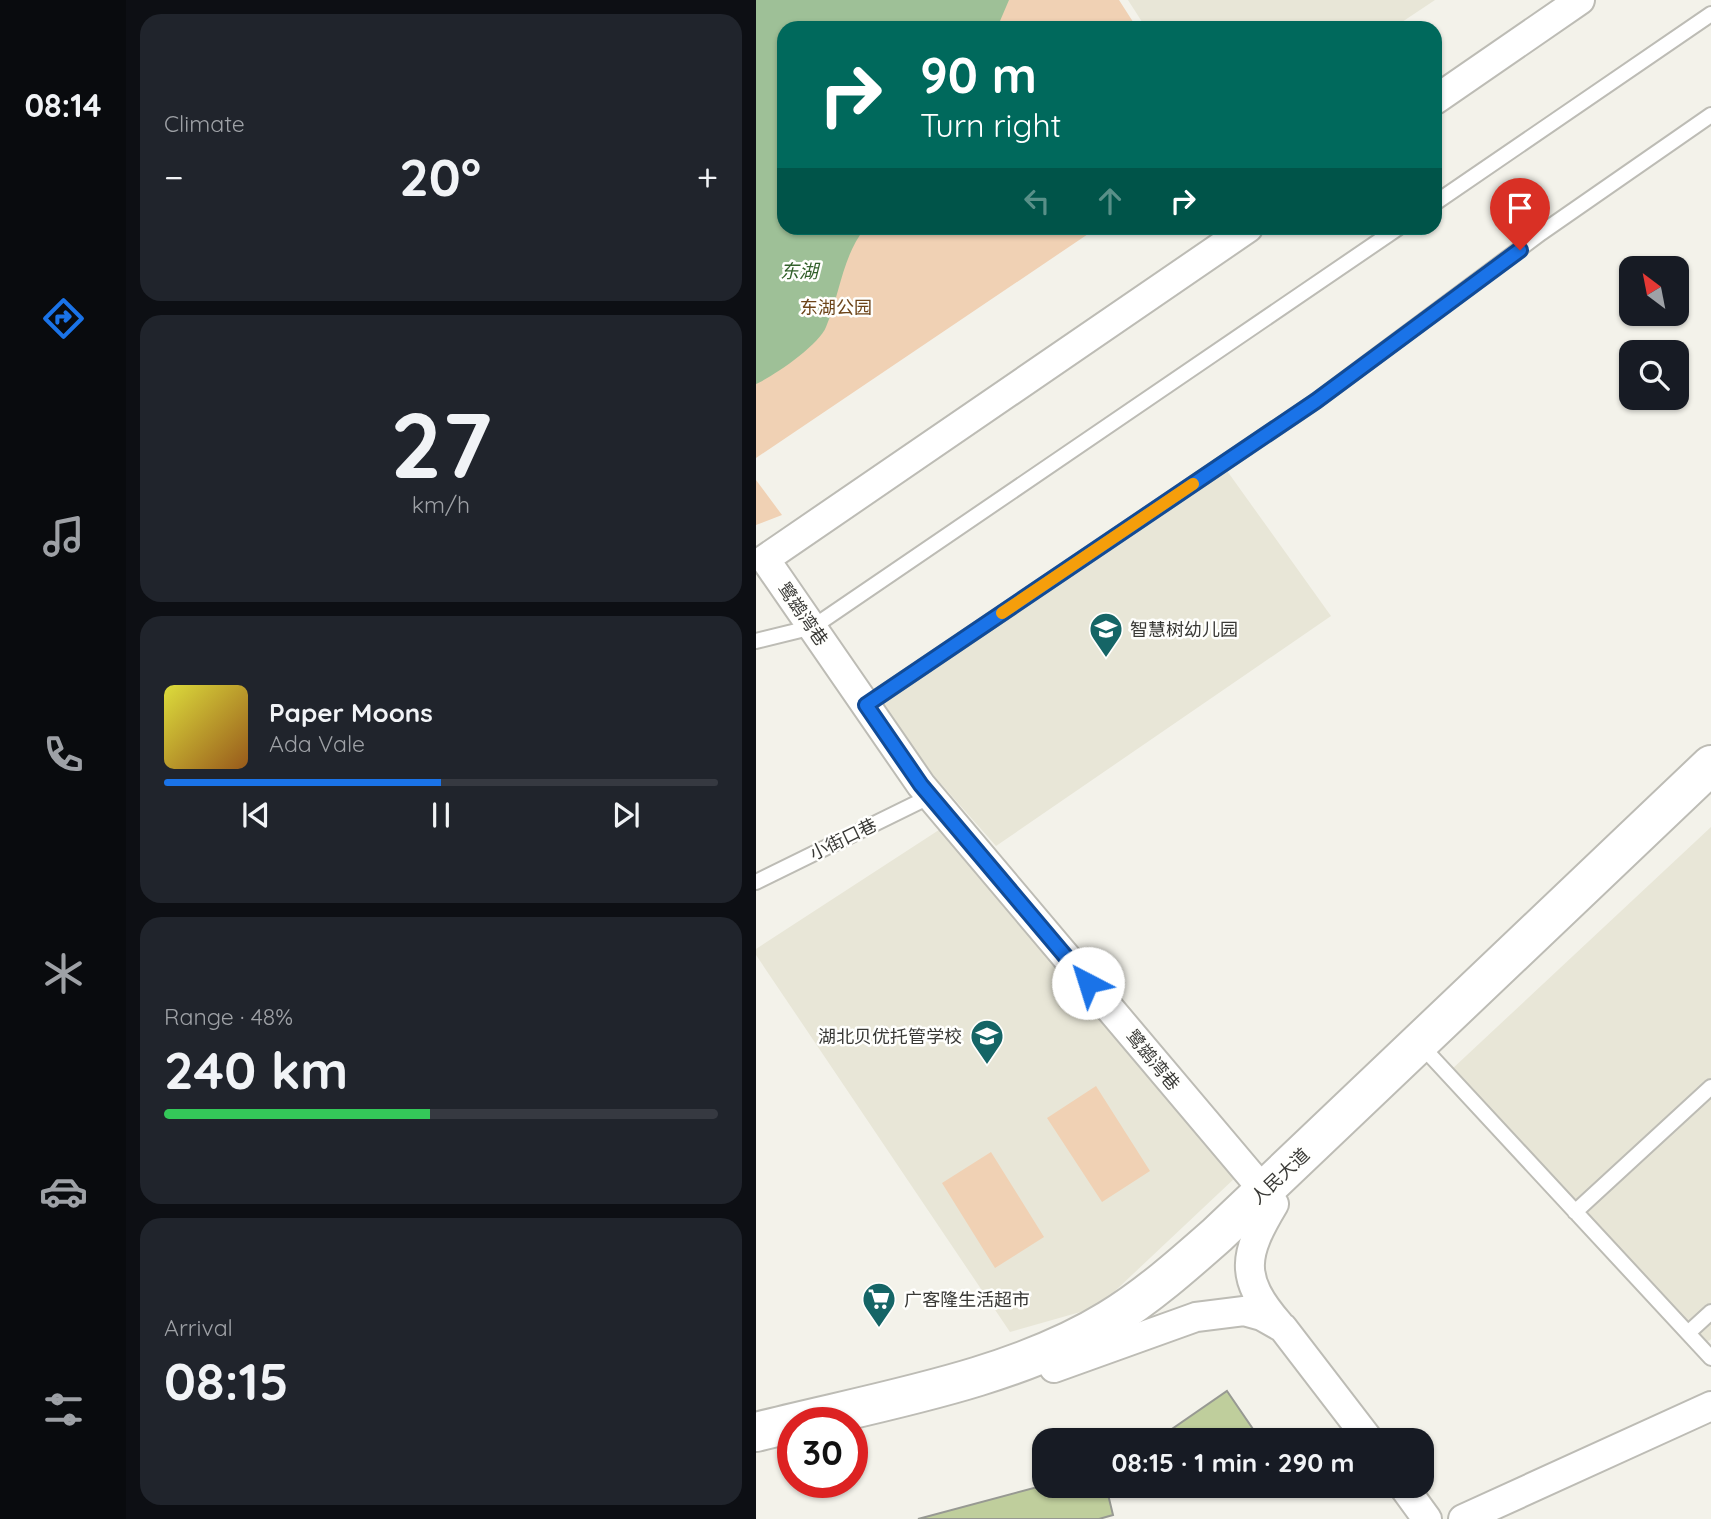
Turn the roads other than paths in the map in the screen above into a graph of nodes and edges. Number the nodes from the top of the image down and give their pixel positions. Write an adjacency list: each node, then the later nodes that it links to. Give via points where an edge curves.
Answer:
1 (1580, 0): 3 (street)
2 (1711, 14): 5 (lane)
3 (1442, 95)
4 (1711, 115): 10 (lane, via 1541,233 1316,401)
5 (1442, 197)
6 (1238, 235): 8 (street, 鹭鹚湾巷, via 765,559)
7 (1388, 235): 8 (lane)
8 (813, 627): 9 (lane); 10 (street, 鹭鹚湾巷)
9 (756, 641)
10 (866, 705): 13 (street, 鹭鹚湾巷)
11 (1711, 765): 17 (main road, 人民大道)
12 (1711, 787): 15 (main road, 人民大道)
13 (930, 796): 14 (lane, 小街口巷); 17 (street, 鹭鹚湾巷)
14 (756, 882)
15 (1430, 1055): 17 (main road, 人民大道); 18 (lane)
16 (1711, 1087): 18 (lane)
17 (1269, 1198): 20 (street, via 1249,1268 1251,1286); 23 (main road, 人民大道, via 1172,1297 1118,1335); 27 (main road, 人民大道, via 1108,1320 1048,1352 975,1377)
18 (1575, 1212): 21 (lane)
19 (1711, 1312): 21 (lane)
20 (1283, 1328): 23 (street, via 1244,1311 1221,1312); 26 (street)
21 (1688, 1334): 22 (lane)
22 (1711, 1358)
23 (1054, 1368): 25 (main road, 人民大道, via 979,1395)
24 (1711, 1405): 32 (street)
25 (868, 1423)
26 (1360, 1428)
27 (756, 1432)
28 (777, 1446): 29 (main road)
29 (756, 1451)
30 (1412, 1498): 31 (street)
31 (1427, 1519)
32 (1463, 1519)

